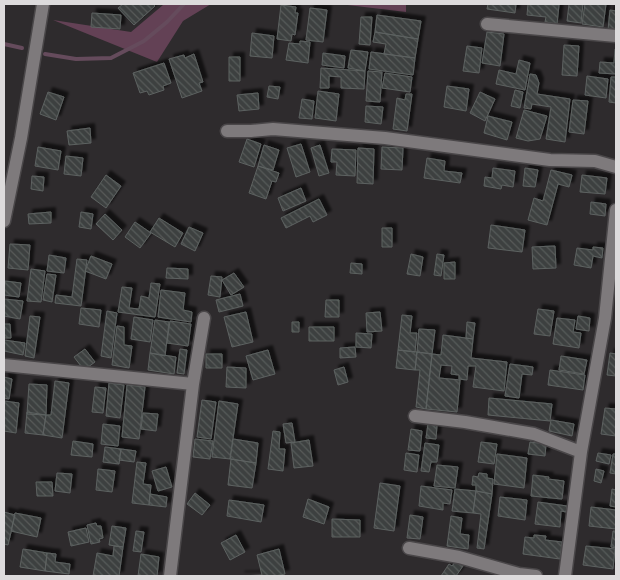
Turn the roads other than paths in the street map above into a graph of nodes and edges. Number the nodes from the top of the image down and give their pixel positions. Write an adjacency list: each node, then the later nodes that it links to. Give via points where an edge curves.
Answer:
1 (43, 4): 7 (street)
2 (487, 24): 3 (street)
3 (616, 36)
4 (228, 130): 5 (street, via 273,129 385,138 550,160 595,161)
5 (616, 167)
6 (616, 210): 12 (street, via 605,318)
7 (4, 221)
8 (204, 318): 10 (street)
9 (4, 365): 10 (street)
10 (193, 384): 14 (street)
11 (415, 416): 12 (street, via 534,434)
12 (581, 452): 16 (street)
13 (409, 548): 15 (street)
14 (170, 576)
15 (536, 576)
16 (566, 576)

